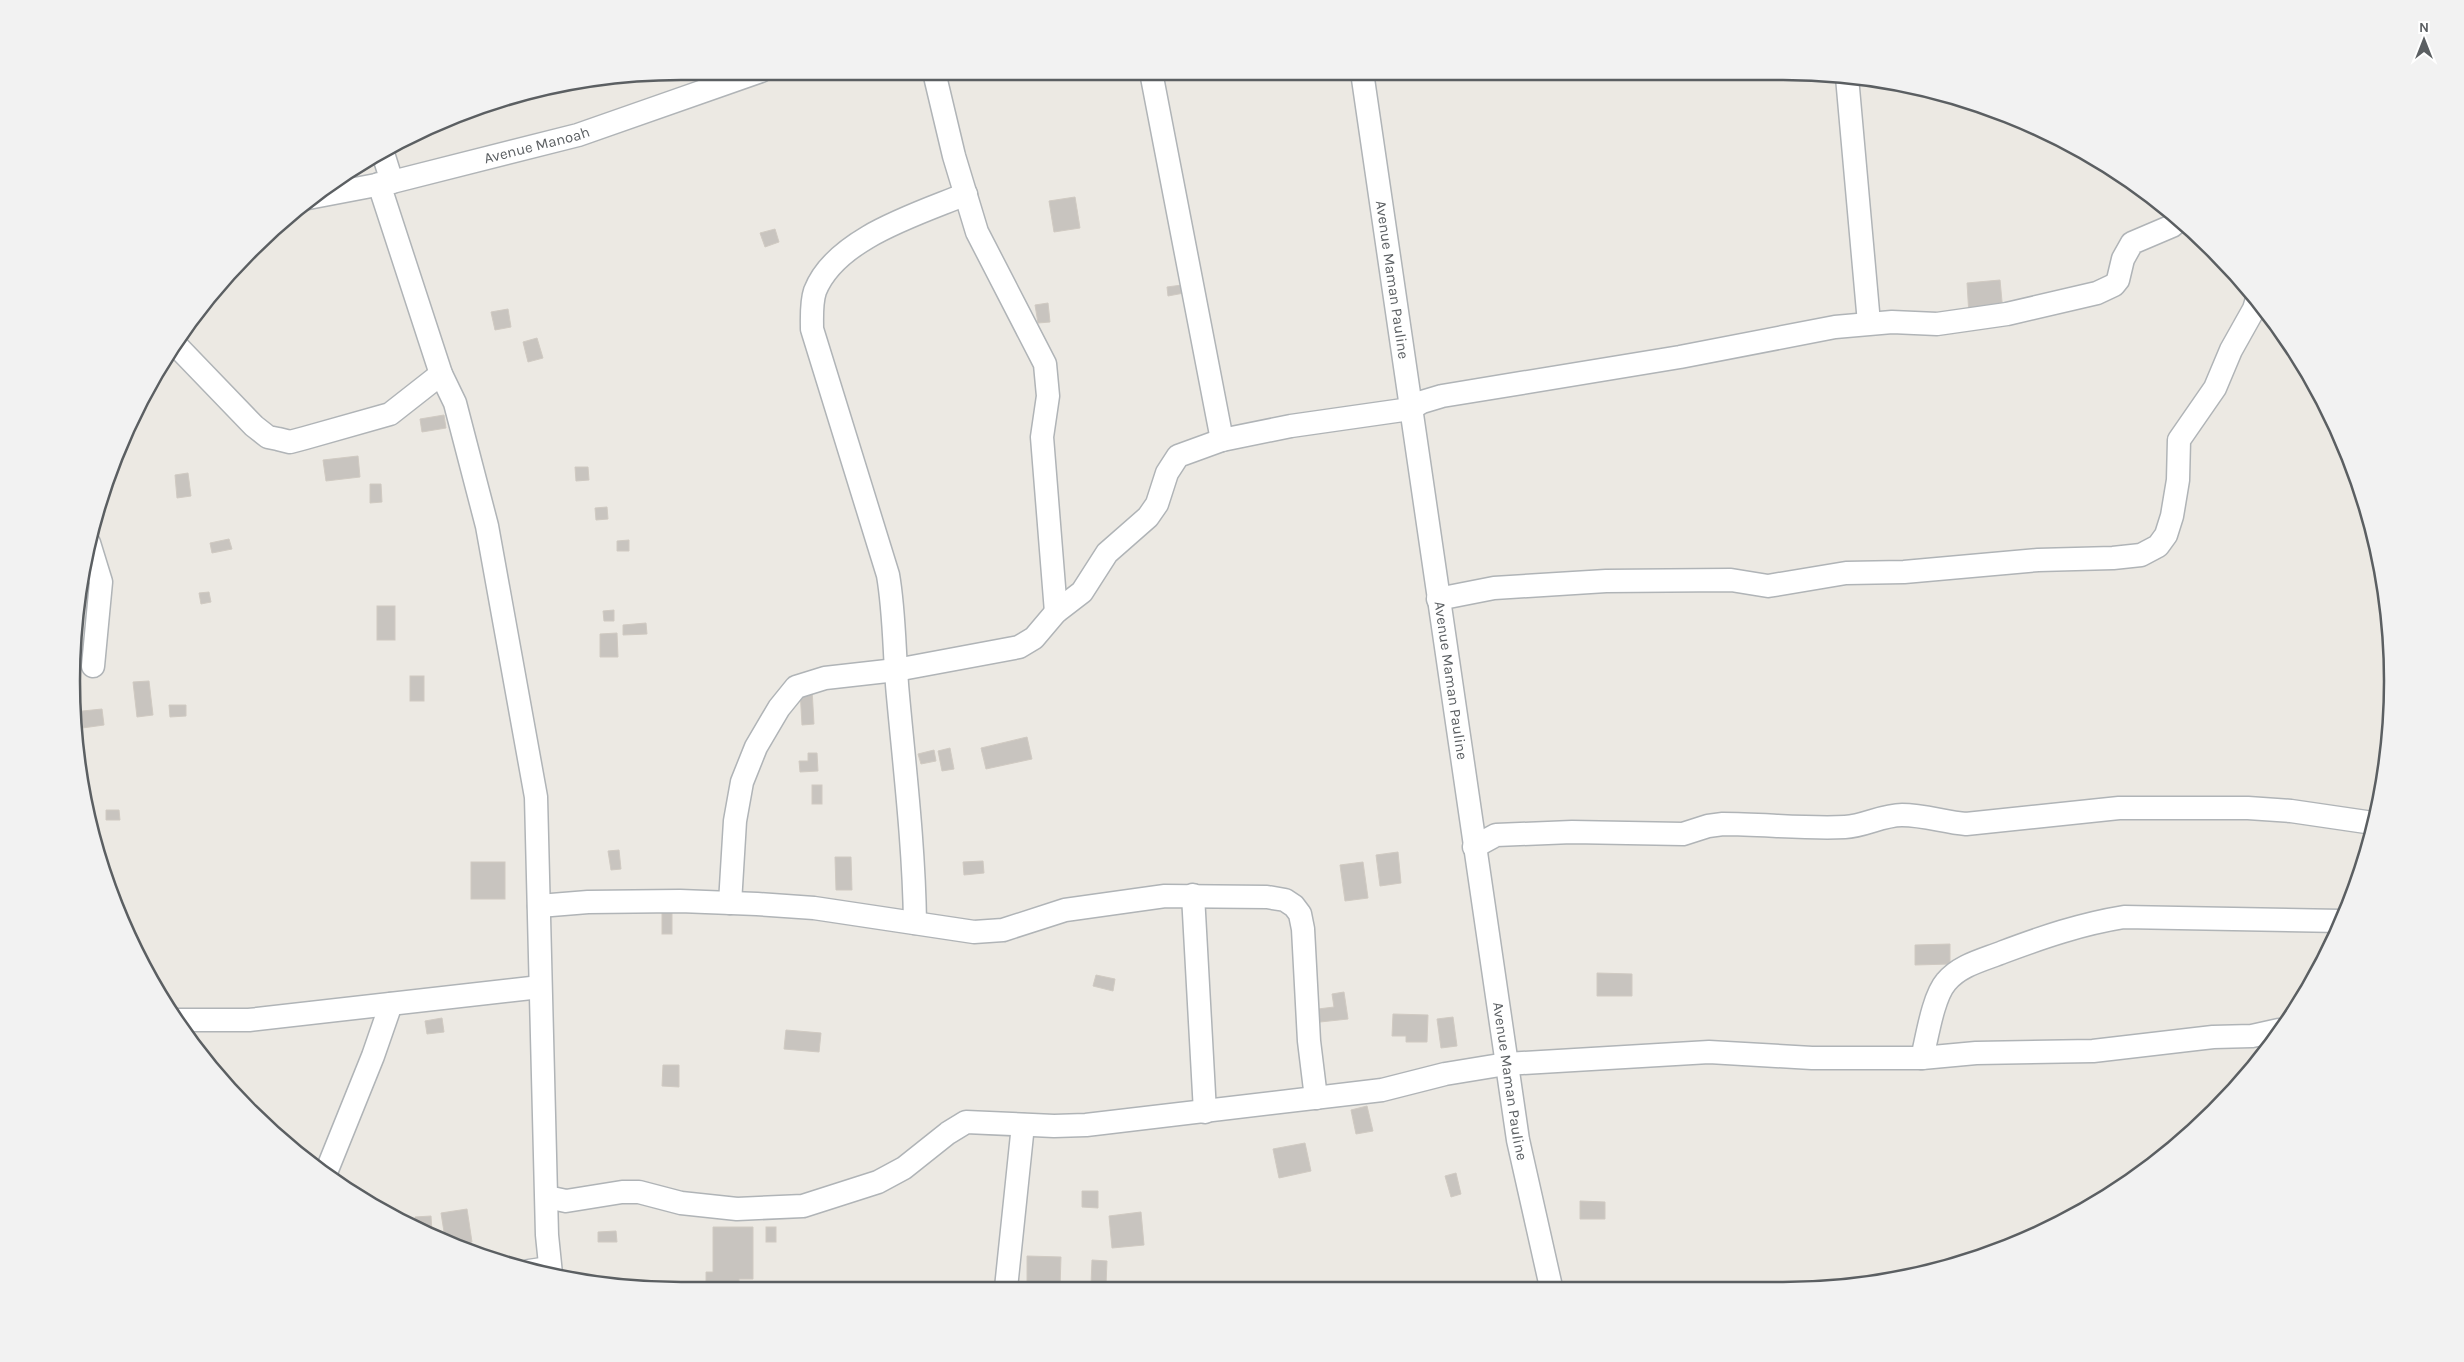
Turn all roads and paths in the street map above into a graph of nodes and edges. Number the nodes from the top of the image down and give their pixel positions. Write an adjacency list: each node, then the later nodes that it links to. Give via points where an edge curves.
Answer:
1 (734, 80): 7 (street, Avenue Manoah, via 578,135)
2 (936, 80): 9 (street)
3 (1153, 80): 16 (street)
4 (1363, 80): 15 (street, Avenue Maman Pauline)
5 (1848, 84): 12 (street)
6 (383, 159): 7 (street)
7 (386, 183): 8 (street, Avenue Manoah); 14 (street)
8 (329, 194)
9 (966, 194): 19 (street, via 977,232 1045,364 1048,396 1042,437); 21 (street, via 875,232 852,247 827,272 815,292 812,311 812,329 888,575 893,603)
10 (2174, 225): 12 (street, via 2132,243 2114,285 2097,294 2007,314 1938,324)
11 (2254, 308): 18 (street, via 2215,388 2179,440 2178,480 2166,535 2158,546 2140,555 2029,560 1904,572 1846,573 1768,586 1731,580 1606,581 1494,588)
12 (1869, 323): 15 (street, via 1442,396)
13 (180, 349): 14 (street, via 254,426 268,436 290,442 390,414)
14 (441, 374): 26 (street, via 455,403 487,526 511,652 536,797)
15 (1410, 409): 16 (street, via 1291,426); 18 (street, Avenue Maman Pauline)
16 (1222, 440): 19 (street, via 1178,456 1169,468 1148,517 1108,553 1082,592)
17 (93, 557): 20 (street, via 101,582)
18 (1438, 599): 23 (street, Avenue Maman Pauline)
19 (1056, 612): 21 (street, via 1034,638 1019,647)
20 (93, 666)
21 (896, 670): 25 (street, via 808,682 796,687 779,708 756,747 742,782 734,821); 28 (street, via 912,833)
22 (2367, 822): 23 (street, via 2248,808 2119,808 1966,824 1890,816 1844,827 1723,824 1683,834 1510,834 1496,835)
23 (1474, 847): 34 (street, Avenue Maman Pauline)
24 (1193, 895): 28 (street, via 1065,910 992,932); 35 (street, via 1276,898 1285,900 1300,914); 36 (street)
25 (730, 903): 26 (street, via 588,902); 28 (street, via 814,908)
26 (539, 906): 29 (street)
27 (2334, 921): 33 (street, via 2124,916 2053,932 1962,968 1945,983)
28 (916, 923)
29 (540, 987): 30 (street); 39 (street)
30 (391, 1004): 31 (street, via 249,1020); 38 (street)
31 (185, 1020)
32 (2271, 1032): 33 (street, via 2093,1051 1976,1053)
33 (1922, 1058): 34 (street, via 1812,1058 1709,1052)
34 (1506, 1064): 35 (street, via 1445,1074 1382,1090); 42 (street, Avenue Maman Pauline, via 1518,1140)
35 (1316, 1098): 36 (street)
36 (1205, 1112): 37 (street, via 1086,1125)
37 (1023, 1125): 39 (street, via 966,1122 904,1168 878,1182 802,1206 737,1209 681,1203 639,1192 566,1201); 41 (street)
38 (328, 1167)
39 (547, 1197): 40 (street)
40 (543, 1266)
41 (1007, 1282)
42 (1549, 1282)

